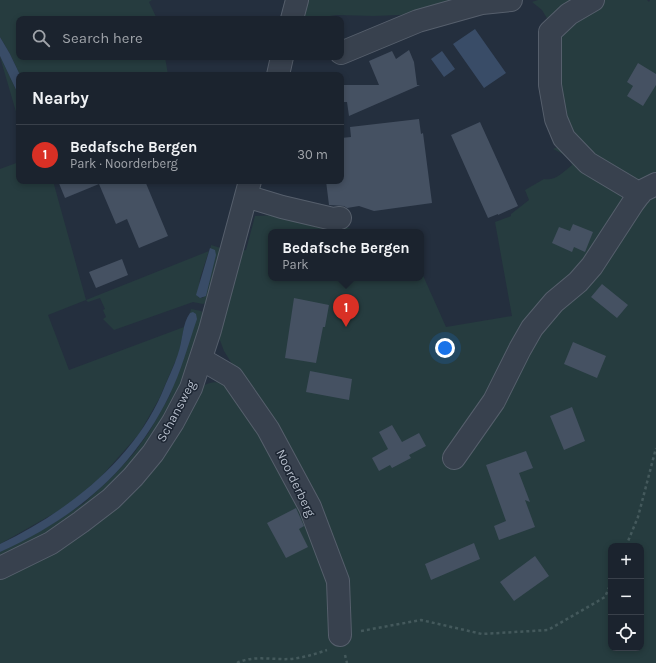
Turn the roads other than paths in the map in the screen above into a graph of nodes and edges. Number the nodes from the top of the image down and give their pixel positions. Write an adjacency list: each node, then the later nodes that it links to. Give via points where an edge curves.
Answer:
1 (297, 0): 5 (street)
2 (511, 0): 4 (street)
3 (593, 0): 10 (street, via 569,14 550,32 550,85 556,119 564,138 588,162)
4 (482, 2): 6 (street, via 418,22)
5 (293, 16)
6 (344, 52)
7 (281, 60): 8 (street)
8 (279, 72)
9 (248, 188): 11 (street, via 282,207 333,219); 12 (street, Schansweg)
10 (648, 189): 13 (street, via 633,203 592,266 554,302 532,328 494,401)
11 (340, 218)
12 (200, 361): 14 (street, Schansweg, via 191,388 173,422 153,453 133,477 111,499 51,543); 15 (street, Noorderberg, via 232,376 268,429 310,507 338,581)
13 (454, 458)
14 (0, 568)
15 (340, 635)

